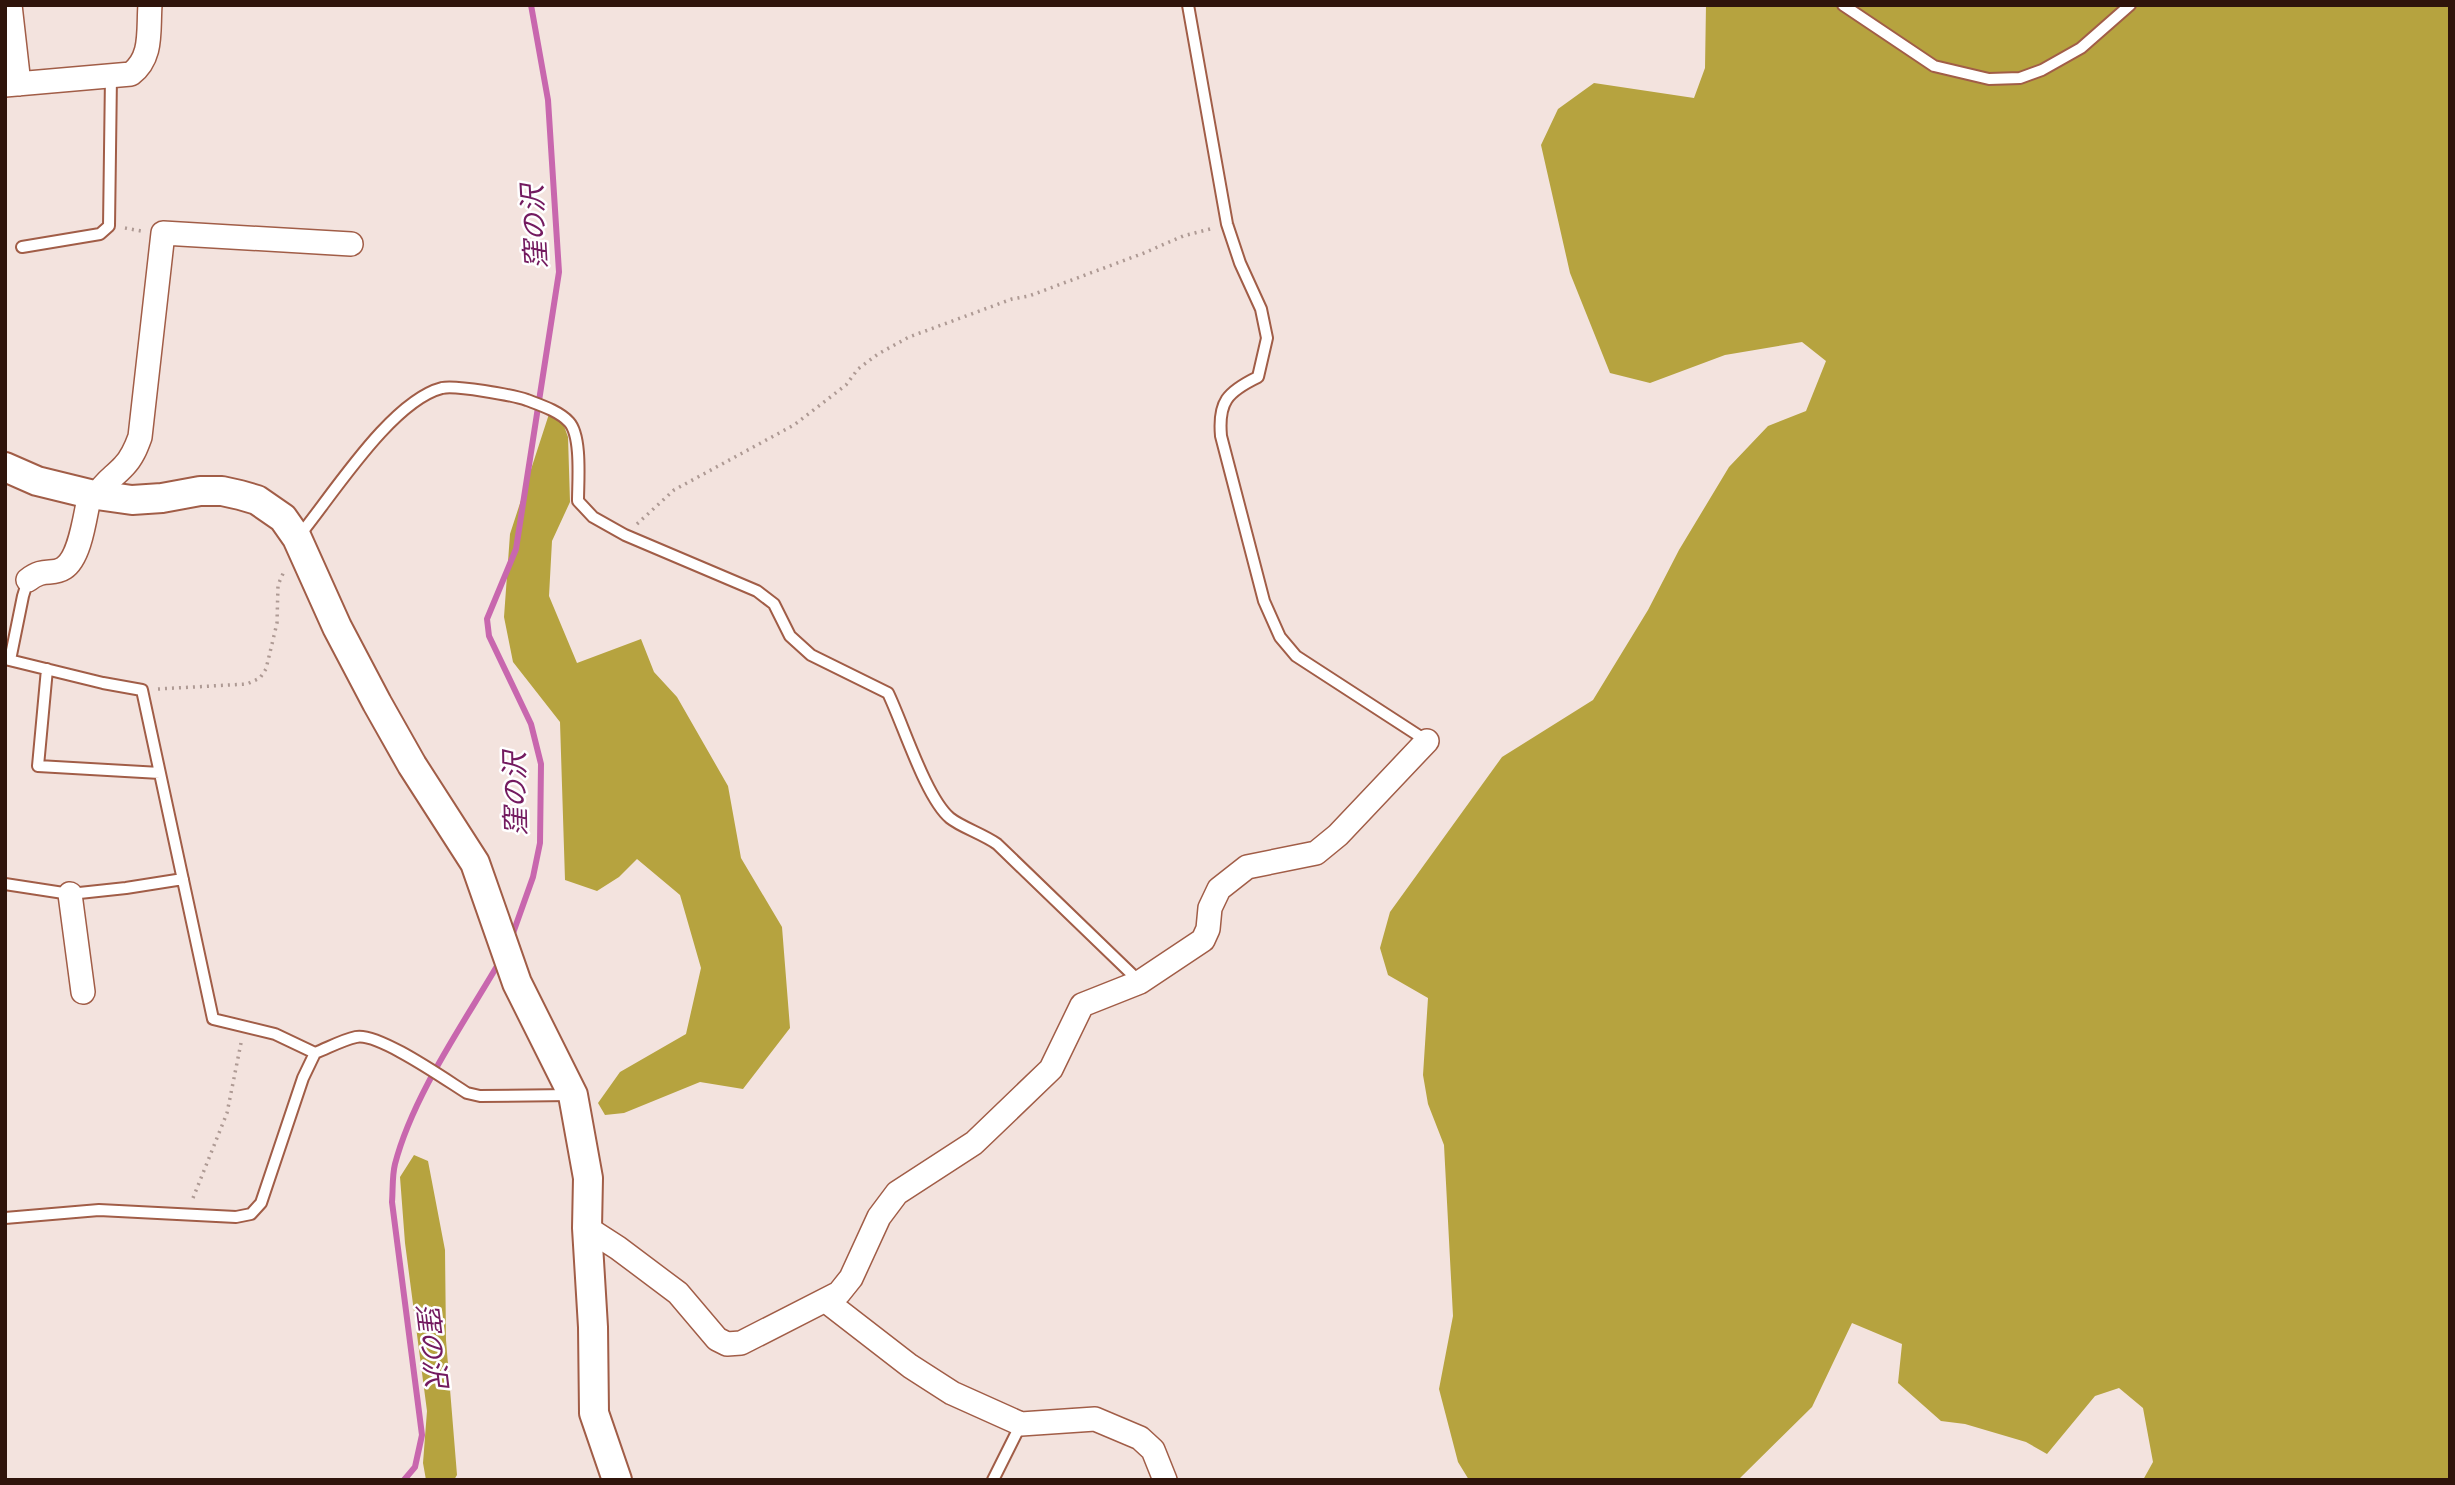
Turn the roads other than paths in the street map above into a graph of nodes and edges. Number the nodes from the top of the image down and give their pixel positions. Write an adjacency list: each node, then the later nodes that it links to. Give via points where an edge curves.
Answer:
1 (10, 5): 7 (street)
2 (150, 5): 6 (street, via 147,53 140,67 131,75)
3 (1188, 5): 16 (lane, via 1227,224 1261,309 1267,338 1258,377 1227,398 1219,414 1264,601 1280,637 1296,656)
4 (1843, 5): 5 (lane, via 1934,66 1989,79 2020,78 2042,70 2081,48)
5 (2130, 5)
6 (111, 76): 7 (street); 9 (lane, via 108,226 100,234)
7 (12, 85)
8 (351, 244): 11 (street, via 163,233 140,437 133,455)
9 (22, 247)
10 (5, 467): 11 (street, via 37,481)
11 (93, 495): 12 (street, via 132,500 222,491 257,500 283,518); 13 (street, via 75,559 62,570 38,572)
12 (297, 538): 21 (lane, via 372,440 429,393 445,387 520,398 546,407 570,423 577,443 578,501 593,517 625,536 757,591 774,604 790,636 811,655 888,693 933,800 951,819 997,844); 24 (street, via 377,703 475,863 517,983)
13 (28, 580): 14 (lane)
14 (8, 659): 15 (lane)
15 (47, 669): 17 (lane, via 142,690); 17 (lane, via 38,766)
16 (1427, 741): 21 (street, via 1316,853 1247,867 1219,889 1203,940)
17 (160, 773): 18 (lane)
18 (183, 879): 20 (lane); 23 (lane, via 213,1019 275,1034)
19 (5, 884): 20 (lane)
20 (70, 894): 22 (street)
21 (1140, 982): 27 (street, via 1082,1005 1051,1069 974,1143 897,1192 879,1217 851,1278)
22 (83, 992)
23 (315, 1053): 24 (lane, via 357,1037 370,1037 467,1093); 25 (lane, via 261,1203 251,1214 99,1210)
24 (573, 1095): 26 (street, via 588,1178)
25 (5, 1218)
26 (587, 1228): 27 (street, via 678,1293 727,1345 741,1343); 29 (street, via 594,1413)
27 (826, 1301): 28 (street, via 931,1380)
28 (1021, 1424): 30 (lane); 31 (street, via 1095,1419 1140,1438 1153,1450)
29 (617, 1480)
30 (993, 1480)
31 (1165, 1480)

